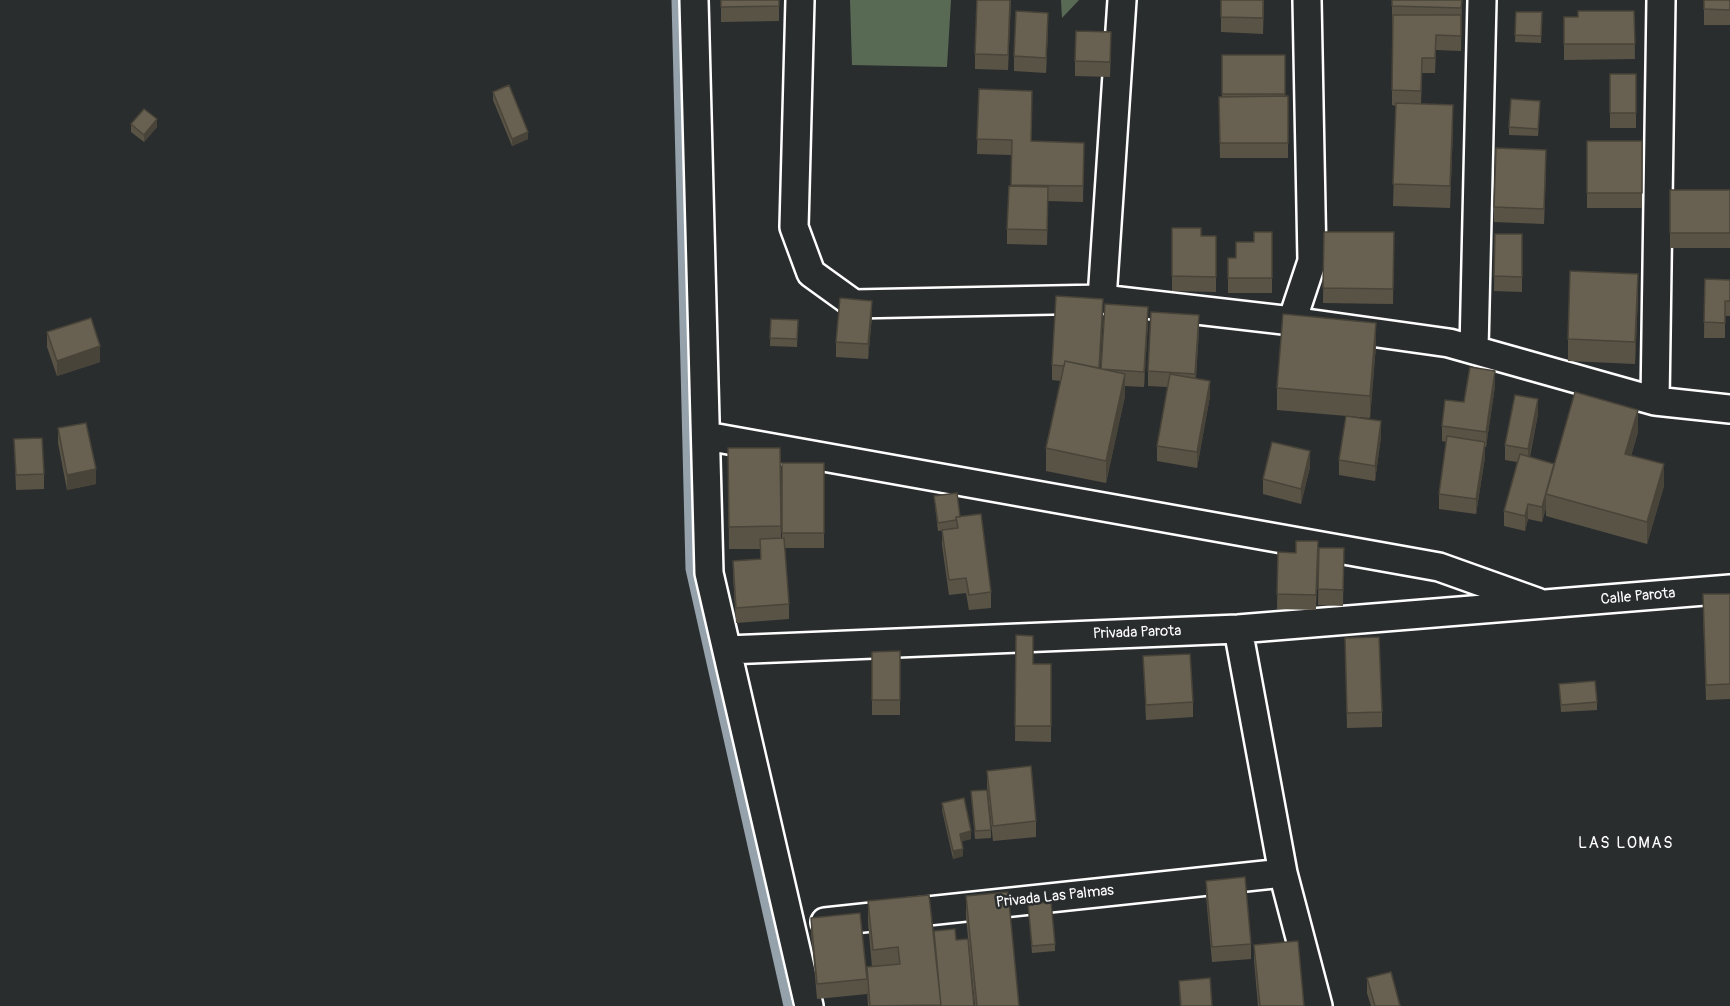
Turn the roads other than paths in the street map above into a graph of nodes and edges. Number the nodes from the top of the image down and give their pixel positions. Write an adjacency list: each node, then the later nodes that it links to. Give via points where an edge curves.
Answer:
1 (694, 0): 12 (street)
2 (800, 0): 7 (street, via 794,227 811,273 854,304)
3 (1122, 0): 7 (street)
4 (1307, 0): 8 (street, via 1312,261)
5 (1482, 0): 9 (street)
6 (1661, 0): 10 (street)
7 (1102, 299): 8 (street)
8 (1292, 321): 9 (street)
9 (1474, 349): 10 (street)
10 (1655, 400): 11 (street)
11 (1730, 409)
12 (706, 436): 14 (street, via 1439,567); 16 (street, via 709,573)
13 (1730, 589): 14 (street, Calle Parota)
14 (1547, 606): 15 (street, Privada Parota)
15 (1238, 629): 16 (street, Privada Parota); 17 (street)
16 (726, 650): 18 (street)
17 (1283, 873): 18 (street, Privada Las Palmas); 20 (street)
18 (791, 926): 19 (street)
19 (809, 1006)
20 (1317, 1006)

